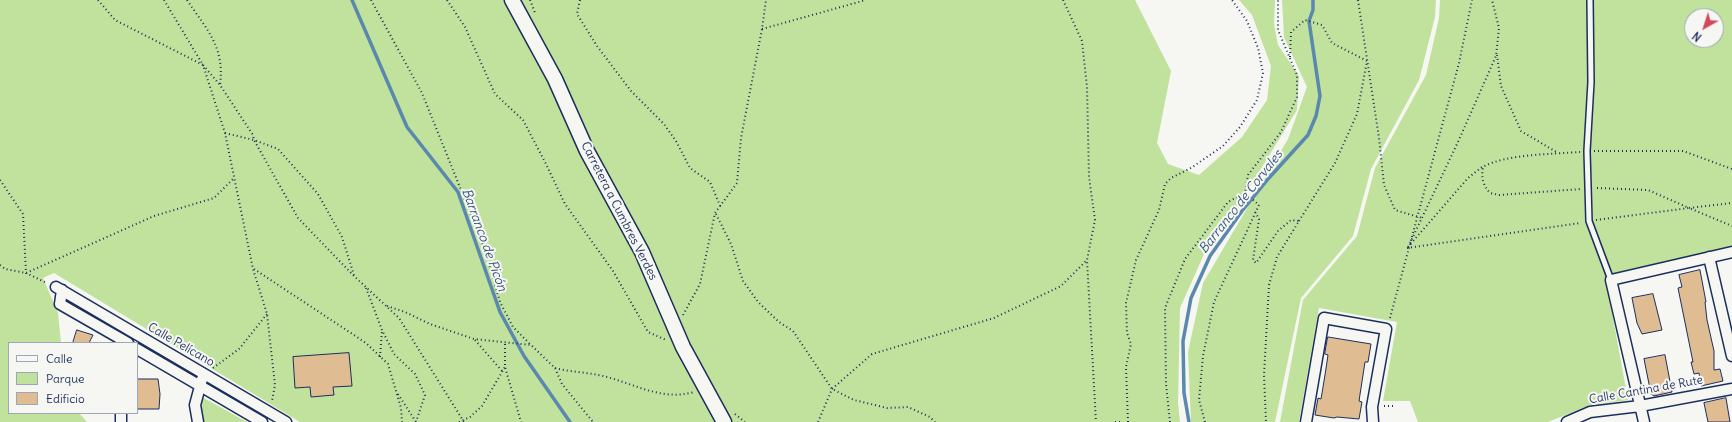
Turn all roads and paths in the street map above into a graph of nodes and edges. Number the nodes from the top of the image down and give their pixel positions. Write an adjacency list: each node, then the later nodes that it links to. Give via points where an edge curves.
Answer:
1 (98, 0): 21 (path, via 115,20)
2 (164, 0): 21 (path)
3 (187, 0): 22 (path, via 215,42 222,68)
4 (371, 0): 63 (path, via 422,93 484,247 500,302 513,327)
5 (447, 0): 64 (path, via 465,27 495,94 523,120 565,204 613,271 648,332)
6 (512, 0): 57 (street, Carretera a Cumbres Verdes, via 555,79 587,151 642,252)
7 (580, 0): 34 (path, via 577,14 597,46 631,91 664,124 690,168 710,182)
8 (766, 0): 17 (path)
9 (866, 0): 17 (path)
10 (1063, 0): 46 (path, via 1082,41 1087,87 1089,177 1095,220)
11 (1232, 0): 96 (path, via 1247,21 1258,48 1263,73 1257,100 1240,127 1223,146 1165,184 1159,210 1136,260 1126,303 1127,332 1131,344 1126,367)
12 (1278, 0): 19 (path, via 1278,30)
13 (1358, 0): 20 (path)
14 (1472, 0): 38 (path, via 1459,62)
15 (1492, 0): 18 (path, via 1499,28)
16 (1590, 0): 25 (lane, via 1591,82)
17 (762, 29): 34 (path, via 742,138 737,182)
18 (1497, 53): 26 (path, via 1501,86 1521,131); 39 (path)
19 (1290, 60): 20 (path, via 1291,32 1305,20 1322,26 1332,43); 32 (path, via 1297,75 1297,97 1281,132 1248,175)
20 (1367, 61): 38 (path, via 1384,185 1395,210); 40 (path, via 1357,114 1335,163)
21 (203, 65): 22 (path); 23 (path)
22 (220, 85): 24 (path)
23 (225, 133): 24 (path); 29 (path)
24 (254, 140): 50 (path, via 298,218); 50 (path, via 278,149 318,194 342,236)
25 (1586, 152): 26 (path); 28 (path, via 1683,150); 31 (lane)
26 (1559, 153): 27 (path, via 1491,162)
27 (1483, 167): 31 (path, via 1484,186 1490,194); 43 (path, via 1468,178)
28 (1732, 169)
29 (234, 178): 48 (path); 49 (path, via 214,198 154,216)
30 (0, 180): 49 (path, via 23,214)
31 (1587, 188): 35 (path, via 1648,190); 41 (lane)
32 (1245, 193): 36 (path, via 1259,205); 97 (path, via 1228,202 1185,259 1165,308 1166,384)
33 (1732, 203): 35 (path)
34 (721, 208): 37 (path)
35 (1690, 208): 41 (path); 42 (path)
36 (1255, 212): 40 (path, via 1259,219 1253,260 1256,263 1278,232 1291,220); 98 (path, via 1214,302 1202,356 1199,400)
37 (715, 213): 57 (path, via 700,284); 74 (path, via 730,244 743,281 758,302 779,322 793,330)
38 (1416, 216): 39 (path); 43 (path)
39 (1422, 218): 43 (path)
40 (1299, 221): 99 (path, via 1278,257 1269,285 1264,375)
41 (1589, 221): 43 (path); 51 (lane)
42 (1732, 226)
43 (1407, 248): 58 (path, via 1404,272)
44 (1732, 252): 45 (street)
45 (1709, 257): 51 (street); 66 (street)
46 (1087, 260): 74 (path, via 1061,286 994,318 872,354); 93 (path)
47 (0, 265): 49 (path, via 5,269)
48 (253, 269): 55 (path); 67 (path, via 366,343)
49 (26, 273): 53 (path)
50 (354, 276): 52 (path)
51 (1611, 280): 77 (street)
52 (366, 287): 54 (path); 59 (path)
53 (59, 289): 56 (street, Calle Pelícano); 61 (street, via 60,304)
54 (385, 305): 60 (path); 80 (path, via 399,318)
55 (267, 314): 71 (path, via 239,349); 78 (path, via 275,385)
56 (120, 324): 61 (street); 71 (street, Calle Pelícano)
57 (676, 328): 64 (street, Carretera a Cumbres Verdes)
58 (1386, 329): 100 (street, via 1324,318); 101 (street, via 1372,407)
59 (382, 330): 67 (path); 85 (path, via 394,354 415,374 425,395)
60 (474, 339): 62 (path); 70 (path, via 490,354)
61 (123, 342)
62 (505, 344): 63 (path, via 514,342); 68 (path)
63 (531, 346): 69 (path)
64 (683, 347): 73 (street, Carretera a Cumbres Verdes)
65 (138, 349): 72 (street, Calle Pelícano)
66 (1732, 356)
67 (380, 357): 76 (path, via 388,364)
68 (505, 367): 70 (path); 88 (path)
69 (555, 368): 73 (path, via 599,375 655,394 686,395); 89 (path, via 562,384)
70 (502, 371): 80 (path, via 482,406 470,417)
71 (204, 374): 72 (street); 78 (street, Calle Pelícano)
72 (200, 386): 81 (street, via 195,405); 82 (street, Calle Pelícano)
73 (705, 389): 79 (street, Carretera a Cumbres Verdes)
74 (832, 389): 91 (path); 92 (path, via 854,400 887,408 908,407)
75 (1732, 389): 77 (street, Calle Cantina de Rute)
76 (396, 392): 84 (path); 85 (path)
77 (1640, 406): 102 (street, Calle Cantina de Rute, via 1590,412); 103 (street)
78 (269, 412): 82 (street); 83 (street, Calle Pelícano)
79 (728, 416): 90 (path)
80 (462, 419): 86 (path); 87 (path)
81 (198, 422)
82 (264, 422)
83 (286, 422)
84 (402, 422)
85 (416, 422)
86 (459, 422)
87 (464, 422)
88 (521, 422)
89 (593, 422)
90 (745, 422)
91 (818, 422)
92 (935, 422)
93 (1096, 422)
94 (1116, 422): 95 (path)
95 (1122, 422)
96 (1128, 422)
97 (1170, 422)
98 (1205, 422)
99 (1266, 422)
100 (1306, 422)
101 (1373, 422)
102 (1567, 422)
103 (1644, 422)

